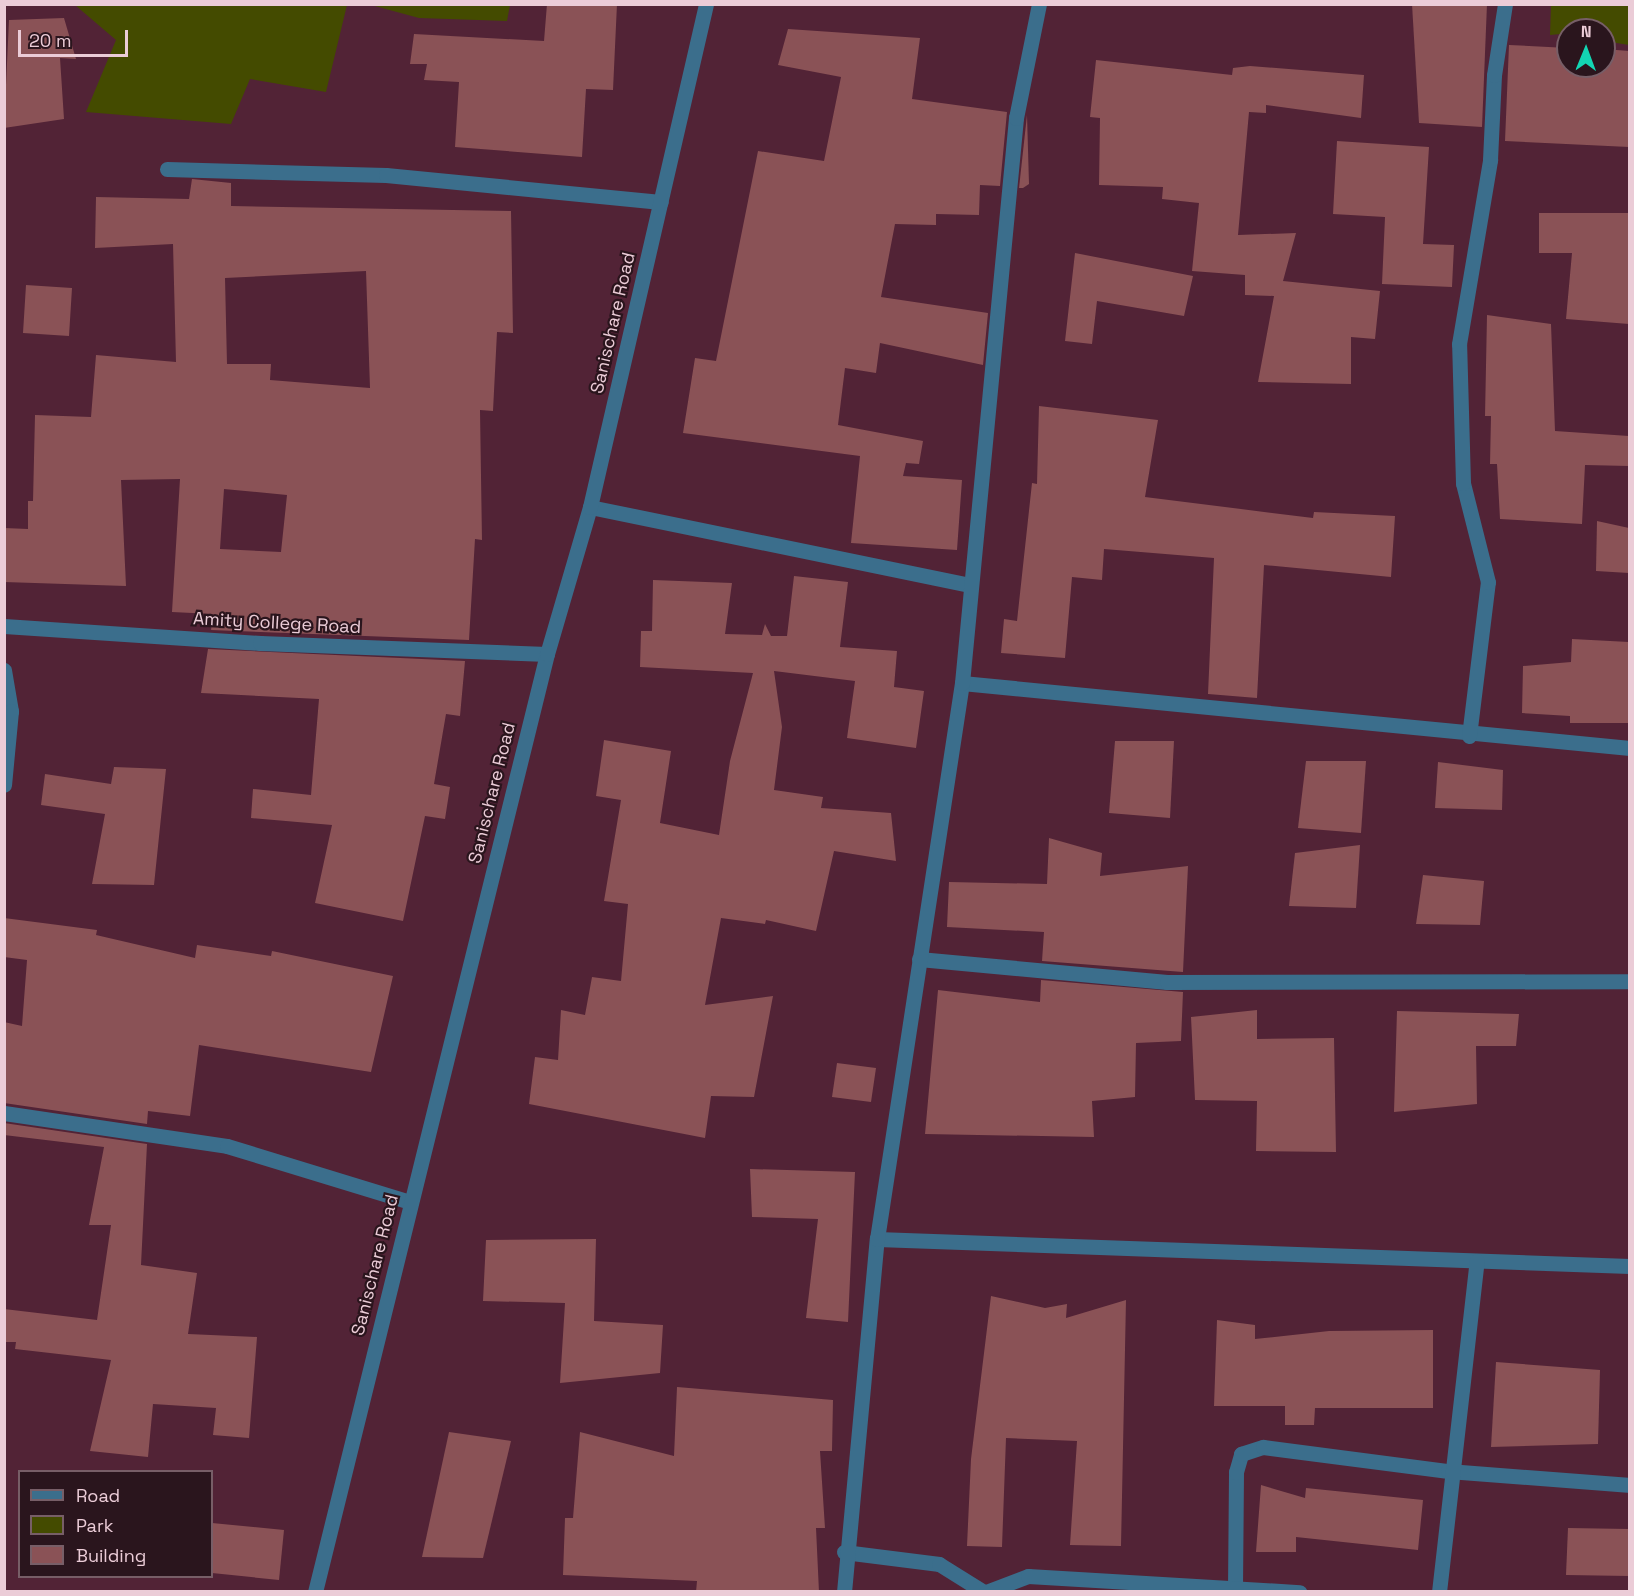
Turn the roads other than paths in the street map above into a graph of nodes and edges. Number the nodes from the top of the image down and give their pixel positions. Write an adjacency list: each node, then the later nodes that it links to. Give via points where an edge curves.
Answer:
1 (706, 4): 5 (street, Sanischare Road)
2 (1039, 4): 7 (street, via 1016,118)
3 (1505, 4): 12 (street, via 1494,75 1491,160 1459,344 1463,483 1488,582)
4 (167, 169): 5 (street, via 386,175)
5 (661, 202): 6 (street, Sanischare Road)
6 (590, 507): 7 (street); 9 (street, Sanischare Road)
7 (969, 585): 11 (street)
8 (4, 626): 9 (street, Amity College Road, via 260,643)
9 (547, 654): 18 (street, Sanischare Road)
10 (4, 670): 14 (street, via 10,711)
11 (962, 683): 12 (street); 15 (street)
12 (1469, 736): 13 (street)
13 (1629, 748)
14 (4, 785)
15 (919, 958): 16 (street, via 1167,982); 19 (street)
16 (1629, 981)
17 (4, 1113): 18 (street, via 227,1146)
18 (410, 1202): 26 (street, Sanischare Road)
19 (877, 1239): 20 (street); 24 (street)
20 (1477, 1261): 21 (street); 22 (street)
21 (1629, 1266)
22 (1448, 1471): 23 (street); 25 (street, via 1263,1447 1241,1454 1236,1472); 30 (street)
23 (1629, 1485)
24 (844, 1552): 27 (street); 28 (street, via 939,1564)
25 (1235, 1588): 28 (street, via 1028,1576); 29 (street)
26 (315, 1592)
27 (844, 1592)
28 (985, 1592)
29 (1300, 1592)
30 (1439, 1592)

